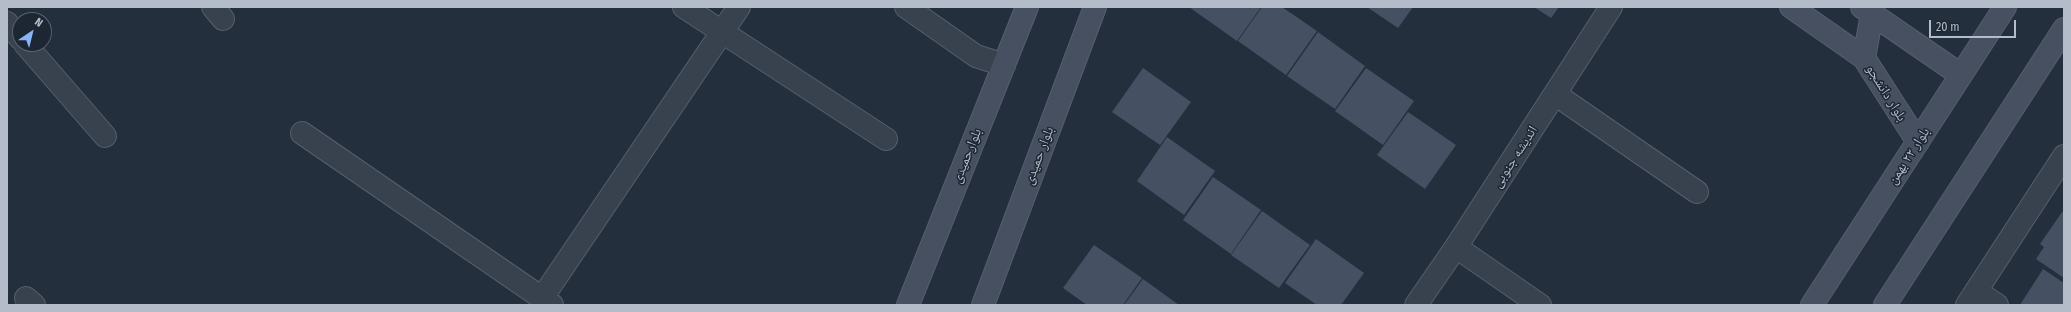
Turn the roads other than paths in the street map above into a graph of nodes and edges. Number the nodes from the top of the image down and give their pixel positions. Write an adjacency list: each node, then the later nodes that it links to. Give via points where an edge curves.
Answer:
1 (684, 7): 11 (street)
2 (739, 7): 11 (street)
3 (906, 7): 14 (street, via 976,56)
4 (1027, 7): 14 (street, بلوارحمیدی)
5 (1095, 7): 27 (street, بلوار حمیدی)
6 (1611, 7): 16 (street, اندیشه جنوبی)
7 (1791, 7): 13 (street, بلوار دانشجو)
8 (2005, 7): 15 (street, بلوار ۲۲ بهمن)
9 (1867, 10): 13 (street); 15 (street)
10 (2064, 29): 31 (street)
11 (722, 32): 19 (street); 25 (street)
12 (32, 52): 18 (street)
13 (1864, 58): 20 (street, بلوار دانشجو)
14 (1004, 65): 26 (street, بلوارحمیدی)
15 (1961, 75): 20 (street, بلوار ۲۲ بهمن)
16 (1555, 94): 22 (street); 23 (street, اندیشه جنوبی)
17 (302, 133): 25 (street)
18 (105, 136)
19 (886, 139)
20 (1918, 142): 30 (street, بلوار ۲۲ بهمن)
21 (2064, 156): 24 (street)
22 (1697, 192)
23 (1456, 246): 28 (street, اندیشه جنوبی); 29 (street)
24 (1972, 298): 32 (street)
25 (547, 302)
26 (908, 305)
27 (983, 305)
28 (1416, 305)
29 (1540, 305)
30 (1812, 305)
31 (1885, 305)
32 (1997, 305)

